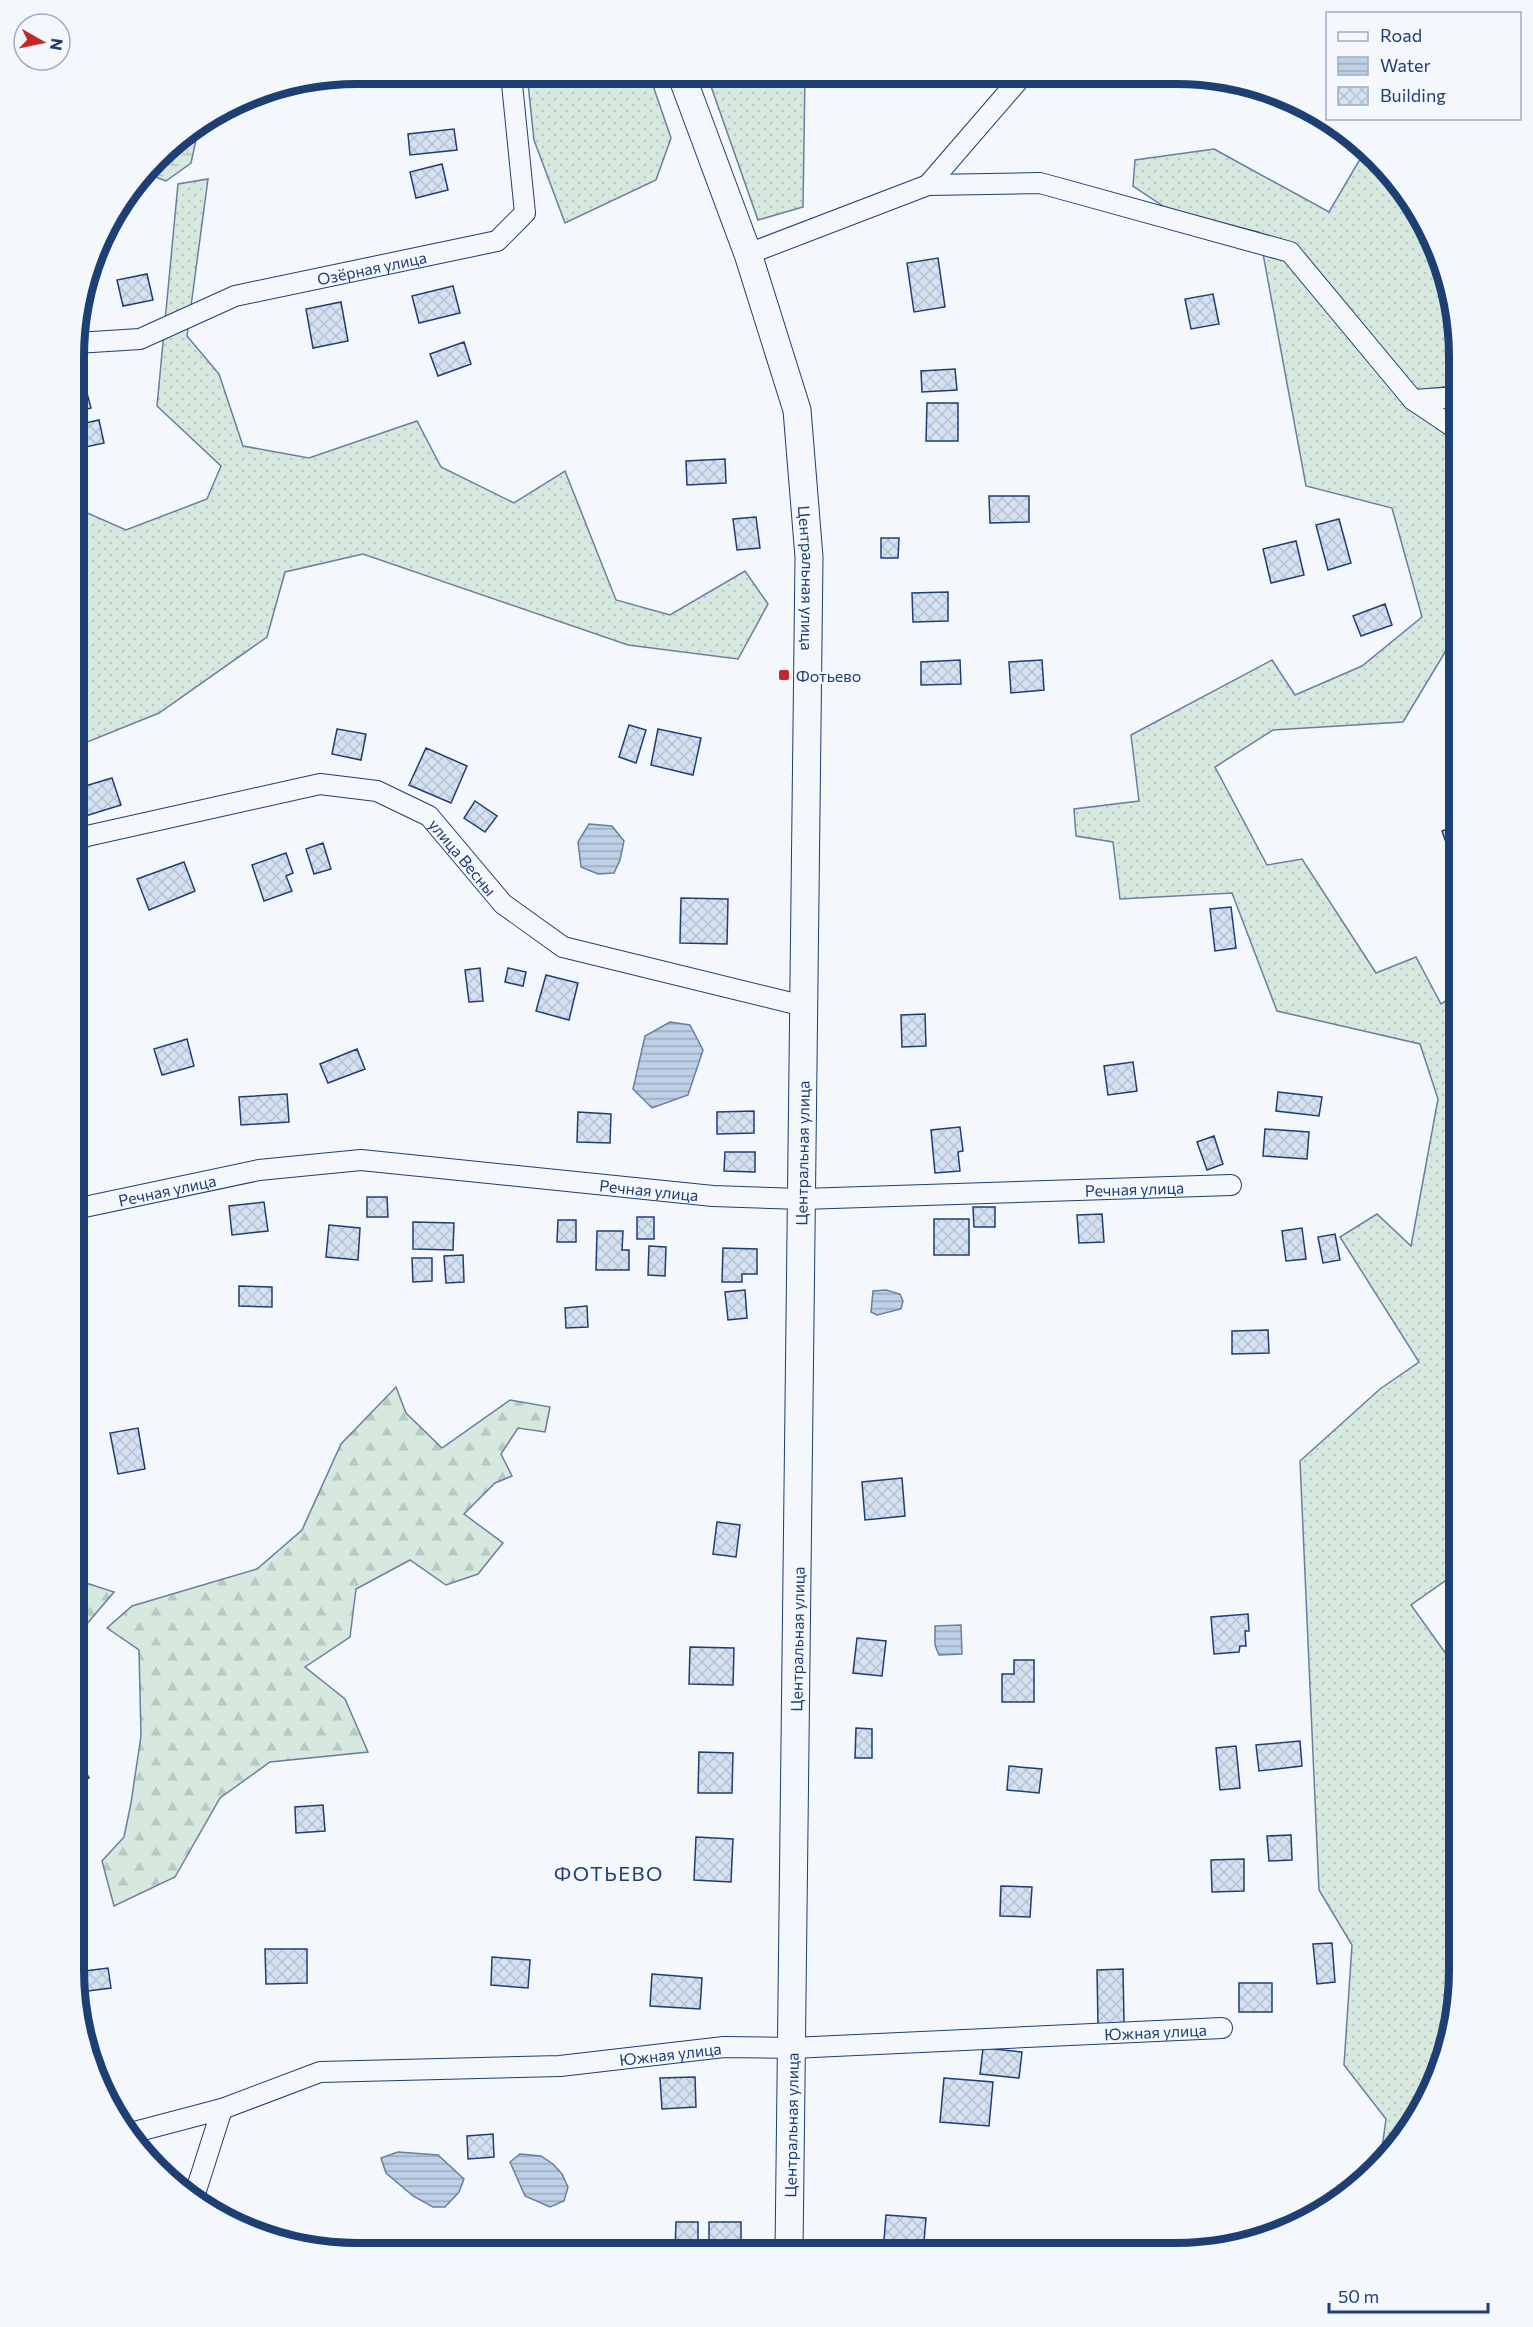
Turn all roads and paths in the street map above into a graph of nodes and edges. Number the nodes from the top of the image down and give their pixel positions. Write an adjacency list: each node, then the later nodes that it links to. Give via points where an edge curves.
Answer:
1 (512, 84): 6 (street, Озёрная улица, via 525,213 497,241 235,296 140,339)
2 (685, 84): 5 (main road, Центральная улица)
3 (1015, 84): 4 (street)
4 (928, 185): 5 (street); 8 (street, via 1040,183 1290,252)
5 (748, 254): 11 (main road, Центральная улица, via 796,410 809,557)
6 (85, 342)
7 (1449, 398): 8 (street)
8 (1413, 400): 9 (street)
9 (1449, 424)
10 (84, 839): 11 (street, улица Весны, via 320,783 377,791 429,816 503,904 563,947)
11 (804, 1006): 13 (main road, Центральная улица)
12 (1231, 1185): 13 (street, Речная улица)
13 (802, 1199): 14 (street, Речная улица, via 713,1196 361,1160 259,1170); 16 (main road, Центральная улица)
14 (84, 1207)
15 (1222, 2028): 16 (street, Южная улица)
16 (792, 2048): 17 (street, Южная улица, via 724,2047 560,2066 320,2072); 20 (main road, Центральная улица)
17 (222, 2109): 18 (street, Южная улица); 19 (street)
18 (137, 2131)
19 (197, 2191)
20 (789, 2243)

